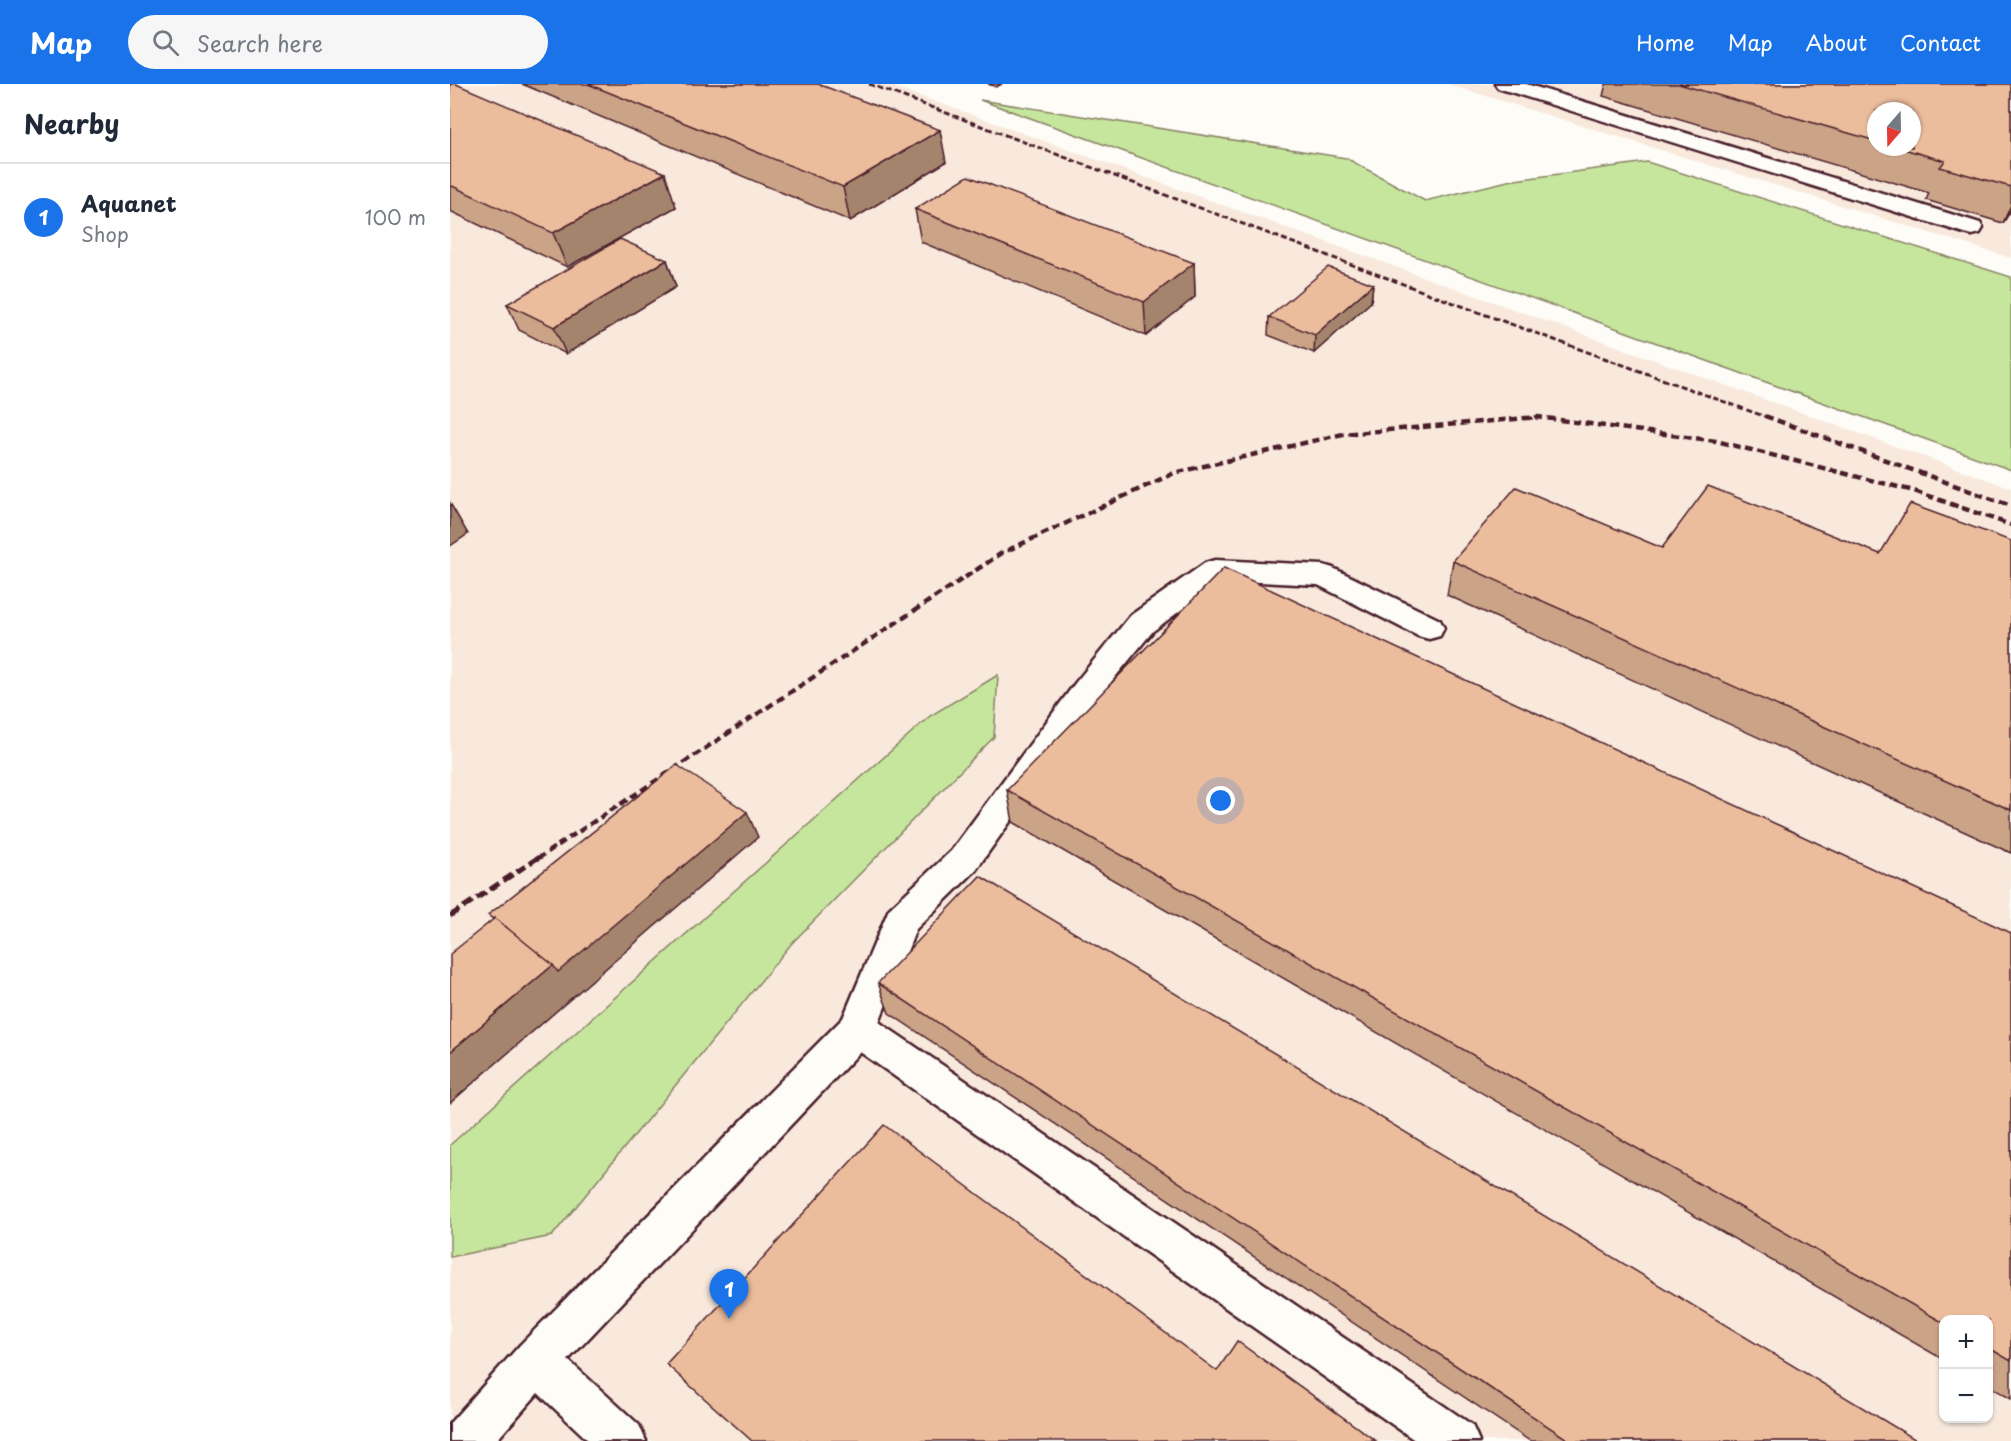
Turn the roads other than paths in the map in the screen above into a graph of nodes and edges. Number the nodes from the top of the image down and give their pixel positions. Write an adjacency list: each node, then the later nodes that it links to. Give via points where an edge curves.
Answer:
1 (1521, 86): 2 (lane)
2 (1972, 228)
3 (1429, 628): 4 (lane, via 1323,575 1215,570 1142,623 1087,690 963,861 902,920)
4 (857, 1029): 5 (lane); 8 (lane)
5 (536, 1361): 6 (lane); 7 (lane)
6 (465, 1441)
7 (623, 1441)
8 (1456, 1441)

